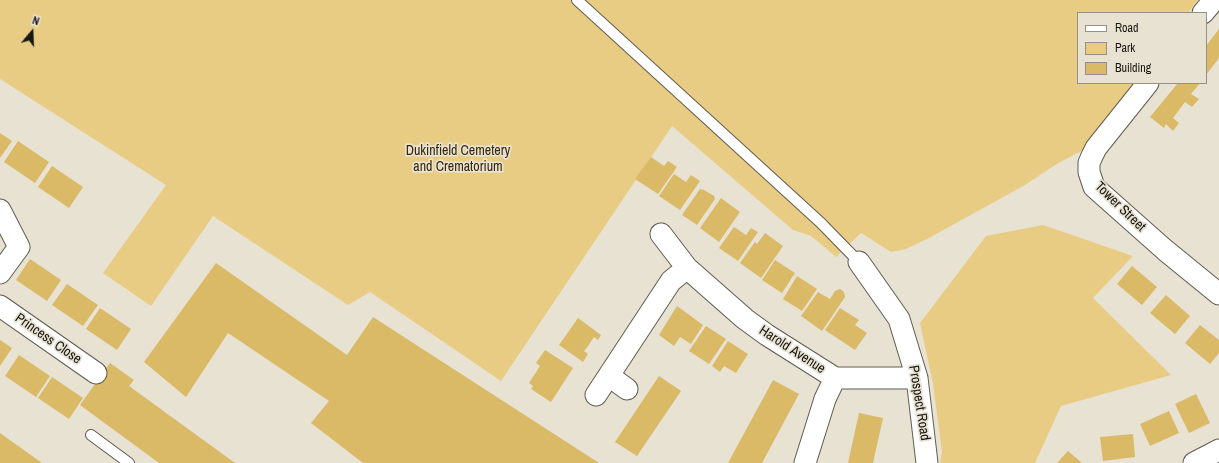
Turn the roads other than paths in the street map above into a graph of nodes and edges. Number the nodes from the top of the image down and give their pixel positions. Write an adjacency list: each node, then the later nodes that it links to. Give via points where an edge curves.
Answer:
1 (577, 0): 7 (lane, via 821,223)
2 (1214, 0): 3 (street)
3 (1204, 12)
4 (1147, 84): 10 (street, Tower Street, via 1096,148 1089,163 1091,180 1100,192 1165,250)
5 (0, 210): 9 (street, via 19,247)
6 (661, 234): 8 (street, Harold Avenue)
7 (858, 262): 15 (street, Prospect Road, via 899,319)
8 (686, 268): 13 (street, via 671,281); 14 (street, Harold Avenue, via 745,319)
9 (0, 273)
10 (1219, 294)
11 (0, 306): 12 (street, Princess Close)
12 (96, 373)
13 (609, 376): 16 (street); 17 (street)
14 (835, 378): 15 (street, Harold Avenue); 21 (street, via 825,399)
15 (917, 378): 22 (street, Prospect Road)
16 (627, 389)
17 (596, 396)
18 (91, 435): 20 (lane)
19 (1219, 450): 23 (street)
20 (129, 463)
21 (805, 463)
22 (927, 463)
23 (1194, 463)

